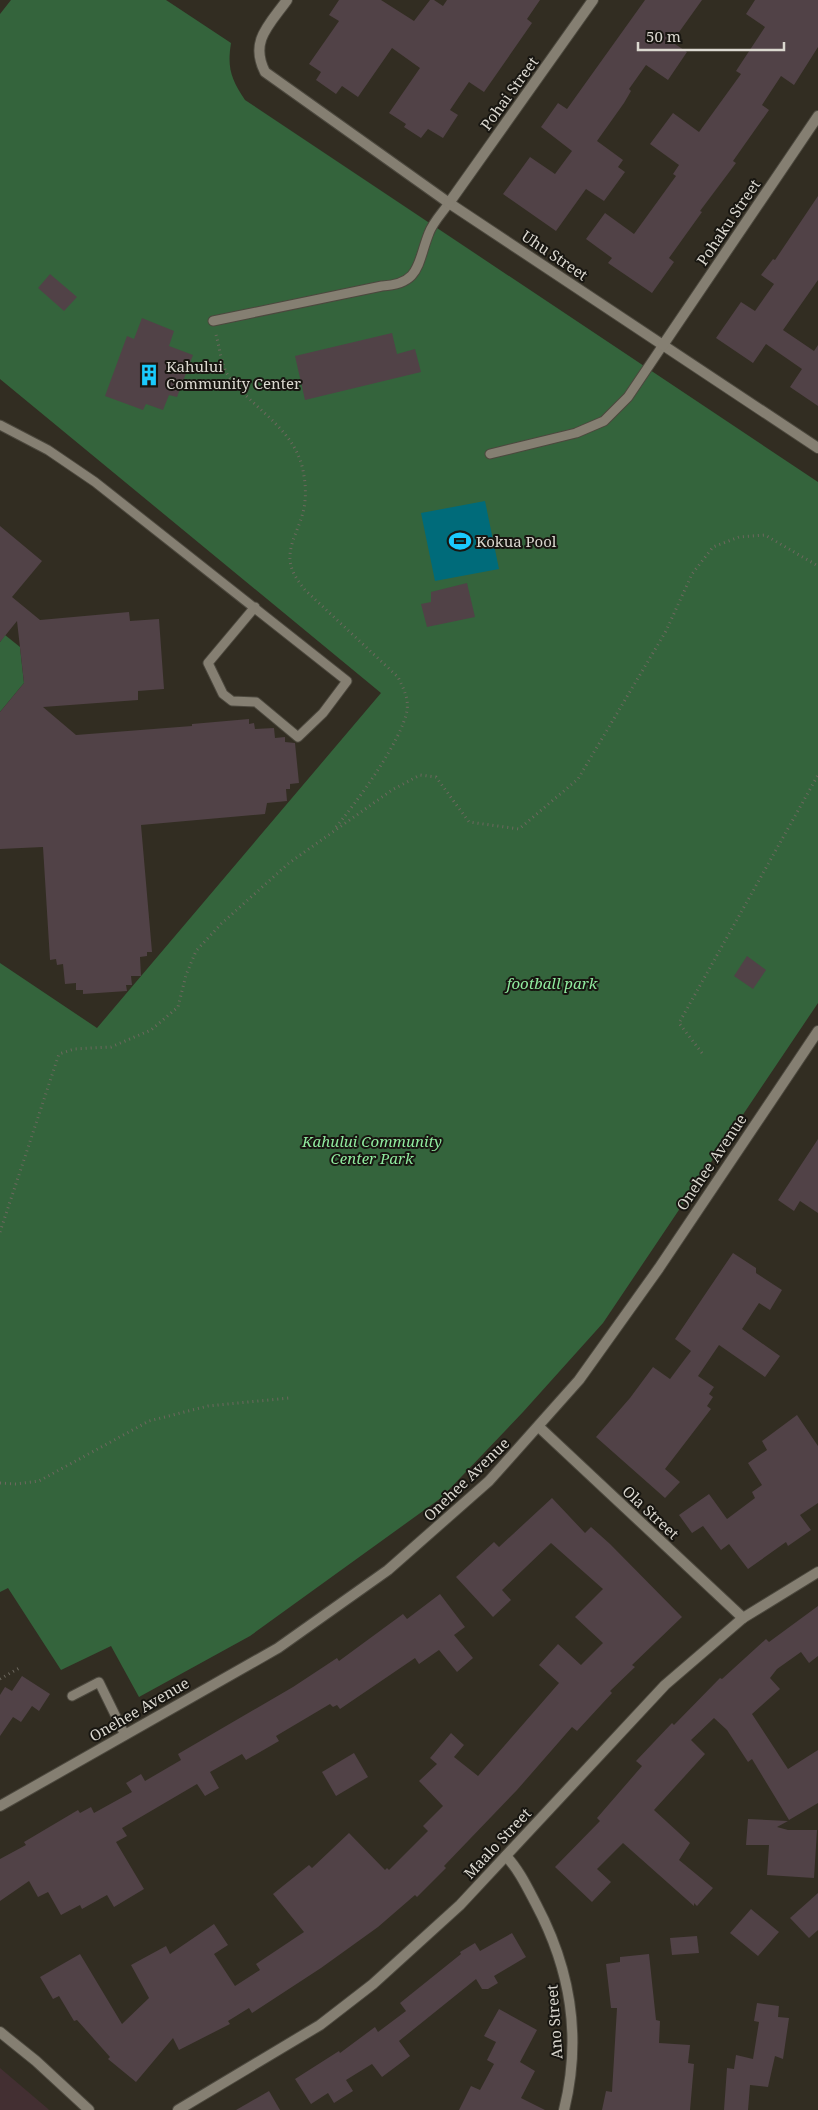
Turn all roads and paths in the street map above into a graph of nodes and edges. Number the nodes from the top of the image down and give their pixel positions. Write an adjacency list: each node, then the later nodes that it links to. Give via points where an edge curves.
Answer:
1 (287, 0): 4 (street, Uhu Street, via 260,39 259,60 265,72)
2 (593, 0): 4 (street, Pohai Street)
3 (818, 116): 6 (street, Pohaku Street)
4 (449, 203): 5 (lane, via 430,231 418,268 408,280 397,285); 6 (street, Uhu Street)
5 (213, 321): 13 (path, via 229,377 274,422 295,449 302,465 303,513 291,544 290,560 295,577 398,677 406,692 408,708 400,732 352,809)
6 (663, 345): 8 (street, Uhu Street); 9 (lane, via 628,397 604,420 576,433)
7 (0, 426): 11 (lane, via 72,465)
8 (818, 448)
9 (490, 454)
10 (818, 566): 13 (path, via 766,535 739,537 713,547 692,574 666,631 578,778 519,830 468,822 436,777 420,775 378,799)
11 (254, 607): 11 (lane, via 347,681 323,713 298,737 256,702 232,701 223,694 208,662)
12 (818, 776): 15 (path, via 679,1023)
13 (330, 834): 16 (path, via 289,863 196,951 178,1007 150,1030 110,1047 74,1049 59,1054)
14 (818, 1031): 18 (street, Onehee Avenue, via 580,1380)
15 (702, 1053)
16 (0, 1232)
17 (289, 1398): 19 (path, via 208,1406 148,1422 39,1481)
18 (539, 1427): 21 (street, Ola Street); 25 (street, Onehee Avenue, via 489,1481 388,1570 278,1648)
19 (0, 1483)
20 (818, 1572): 21 (street, Maalo Street)
21 (743, 1618): 27 (street, Maalo Street, via 665,1685)
22 (21, 1667): 23 (path)
23 (0, 1679)
24 (72, 1696): 25 (lane, via 99,1682)
25 (125, 1735): 26 (street, Onehee Avenue)
26 (0, 1806)
27 (506, 1856): 30 (street, Maalo Street, via 460,1905 373,1984 320,2025); 31 (street, Ano Street, via 516,1867 546,1923 561,1958 570,1995 572,2065)
28 (0, 2032): 29 (street)
29 (89, 2110)
30 (178, 2110)
31 (564, 2110)

